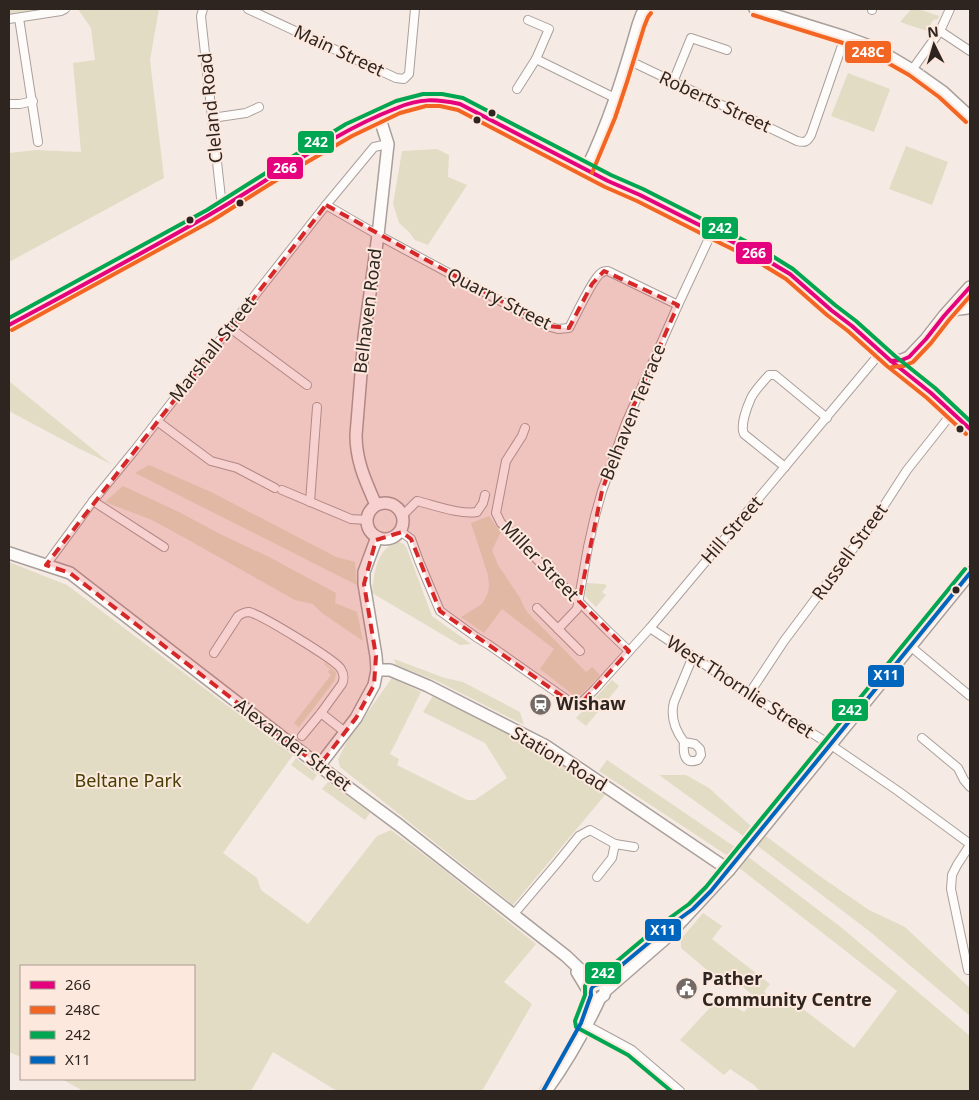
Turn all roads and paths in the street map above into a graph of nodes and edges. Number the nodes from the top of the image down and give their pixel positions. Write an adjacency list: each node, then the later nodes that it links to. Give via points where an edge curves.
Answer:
1 (65, 9): 8 (street)
2 (203, 9): 26 (street, Cleland Road, via 201,16)
3 (248, 9): 4 (street, Main Street, via 404,79 409,74)
4 (415, 9)
5 (646, 9): 16 (street)
6 (755, 9): 12 (street)
7 (950, 9): 11 (street)
8 (19, 18): 9 (street); 21 (street)
9 (9, 19)
10 (528, 20): 15 (street, via 550,29)
11 (940, 31): 14 (street); 17 (street)
12 (846, 37): 17 (street, via 875,48); 18 (street, Roberts Street, via 807,141 797,141)
13 (727, 50): 18 (street, via 691,38)
14 (970, 51)
15 (536, 59): 19 (street); 20 (street)
16 (628, 60): 18 (street, Roberts Street); 20 (street)
17 (912, 70): 25 (street)
18 (673, 82)
19 (518, 89)
20 (616, 98): 29 (street)
21 (32, 101): 22 (street); 27 (street)
22 (9, 104)
23 (259, 107): 26 (street, via 246,113)
24 (380, 116): 28 (street, Belhaven Road); 29 (main road, via 425,100 460,104); 31 (main road, via 342,134)
25 (970, 117)
26 (212, 118): 31 (street, Cleland Road)
27 (38, 142)
28 (388, 144): 30 (street, Marshall Street, via 374,147); 33 (street, Belhaven Road)
29 (586, 170): 32 (main road)
30 (326, 206): 33 (street, Quarry Street); 39 (street, Marshall Street)
31 (222, 207): 38 (main road)
32 (712, 232): 35 (street, Belhaven Terrace); 40 (main road, via 790,274)
33 (378, 235): 35 (street, Quarry Street, via 558,329 569,328 592,284 604,271); 52 (street, Belhaven Road, via 364,337 356,448)
34 (968, 289): 36 (street, via 964,298); 37 (street)
35 (678, 305): 61 (street, Belhaven Terrace, via 626,423 602,491)
36 (968, 310): 37 (street, via 958,309)
37 (944, 316): 40 (street, via 909,357 902,360)
38 (9, 325)
39 (230, 328): 41 (street); 45 (street, Marshall Street)
40 (886, 357): 43 (main road); 44 (street, Hill Street)
41 (307, 385)
42 (318, 407): 51 (street)
43 (953, 412): 47 (main road); 71 (street, Russell Street, via 784,641)
44 (827, 418): 48 (street, Hill Street); 48 (street, via 775,375 769,375 752,397 742,430)
45 (157, 421): 50 (street, Marshall Street); 51 (street, via 211,462 237,468)
46 (525, 428): 61 (street, Miller Street, via 506,461 496,513 505,528)
47 (970, 429)
48 (785, 468): 63 (street, Hill Street)
49 (485, 495): 53 (street, via 477,512 461,512 417,501)
50 (93, 501): 57 (street); 59 (street, Marshall Street)
51 (310, 502): 54 (street, via 351,519)
52 (376, 505): 53 (street, via 390,503); 54 (street)
53 (402, 516): 55 (street)
54 (367, 520): 56 (street, via 369,530)
55 (400, 531): 56 (street, via 392,538); 66 (street, Hill Street, via 410,539 440,611 574,703 584,700)
56 (377, 537): 70 (street, via 364,572 364,584)
57 (164, 547)
58 (9, 552): 59 (street, Alexander Street)
59 (46, 565): 79 (street, Alexander Street, via 70,573)
60 (970, 573): 65 (street)
61 (578, 601): 64 (street, via 577,609); 66 (street, Miller Street)
62 (537, 608): 64 (street)
63 (650, 628): 66 (street, Hill Street); 69 (street, West Thornlie Street)
64 (558, 629): 67 (street)
65 (910, 646): 72 (street); 78 (street)
66 (629, 650)
67 (580, 651)
68 (214, 654): 73 (street, via 242,613 249,612 286,631 341,668 342,684)
69 (694, 656): 71 (street, West Thornlie Street); 77 (street, via 672,710 672,719)
70 (377, 670): 74 (street, via 374,685); 84 (street, Station Road, via 390,670 428,686 546,746)
71 (749, 694): 78 (street, West Thornlie Street)
72 (970, 696)
73 (321, 713): 74 (street); 75 (street)
74 (345, 732): 79 (street)
75 (302, 736)
76 (922, 738): 80 (street, via 958,768)
77 (684, 742)
78 (831, 745): 82 (street, West Thornlie Street); 84 (street)
79 (319, 766): 86 (street, Alexander Street)
80 (970, 787)
81 (615, 844): 83 (street); 85 (street, via 612,858); 86 (street, via 590,830 584,832)
82 (970, 845): 87 (street, via 952,875 951,889)
83 (634, 847)
84 (729, 870): 88 (street, via 694,909 664,930)
85 (597, 877)
86 (513, 914): 88 (street, Alexander Street, via 566,956 588,977)
87 (968, 970)
88 (597, 991): 89 (street)
89 (584, 1025): 90 (street, via 632,1050); 91 (street, via 557,1076)
90 (670, 1083): 92 (street); 93 (street)
91 (545, 1091)
92 (665, 1091)
93 (680, 1091)

